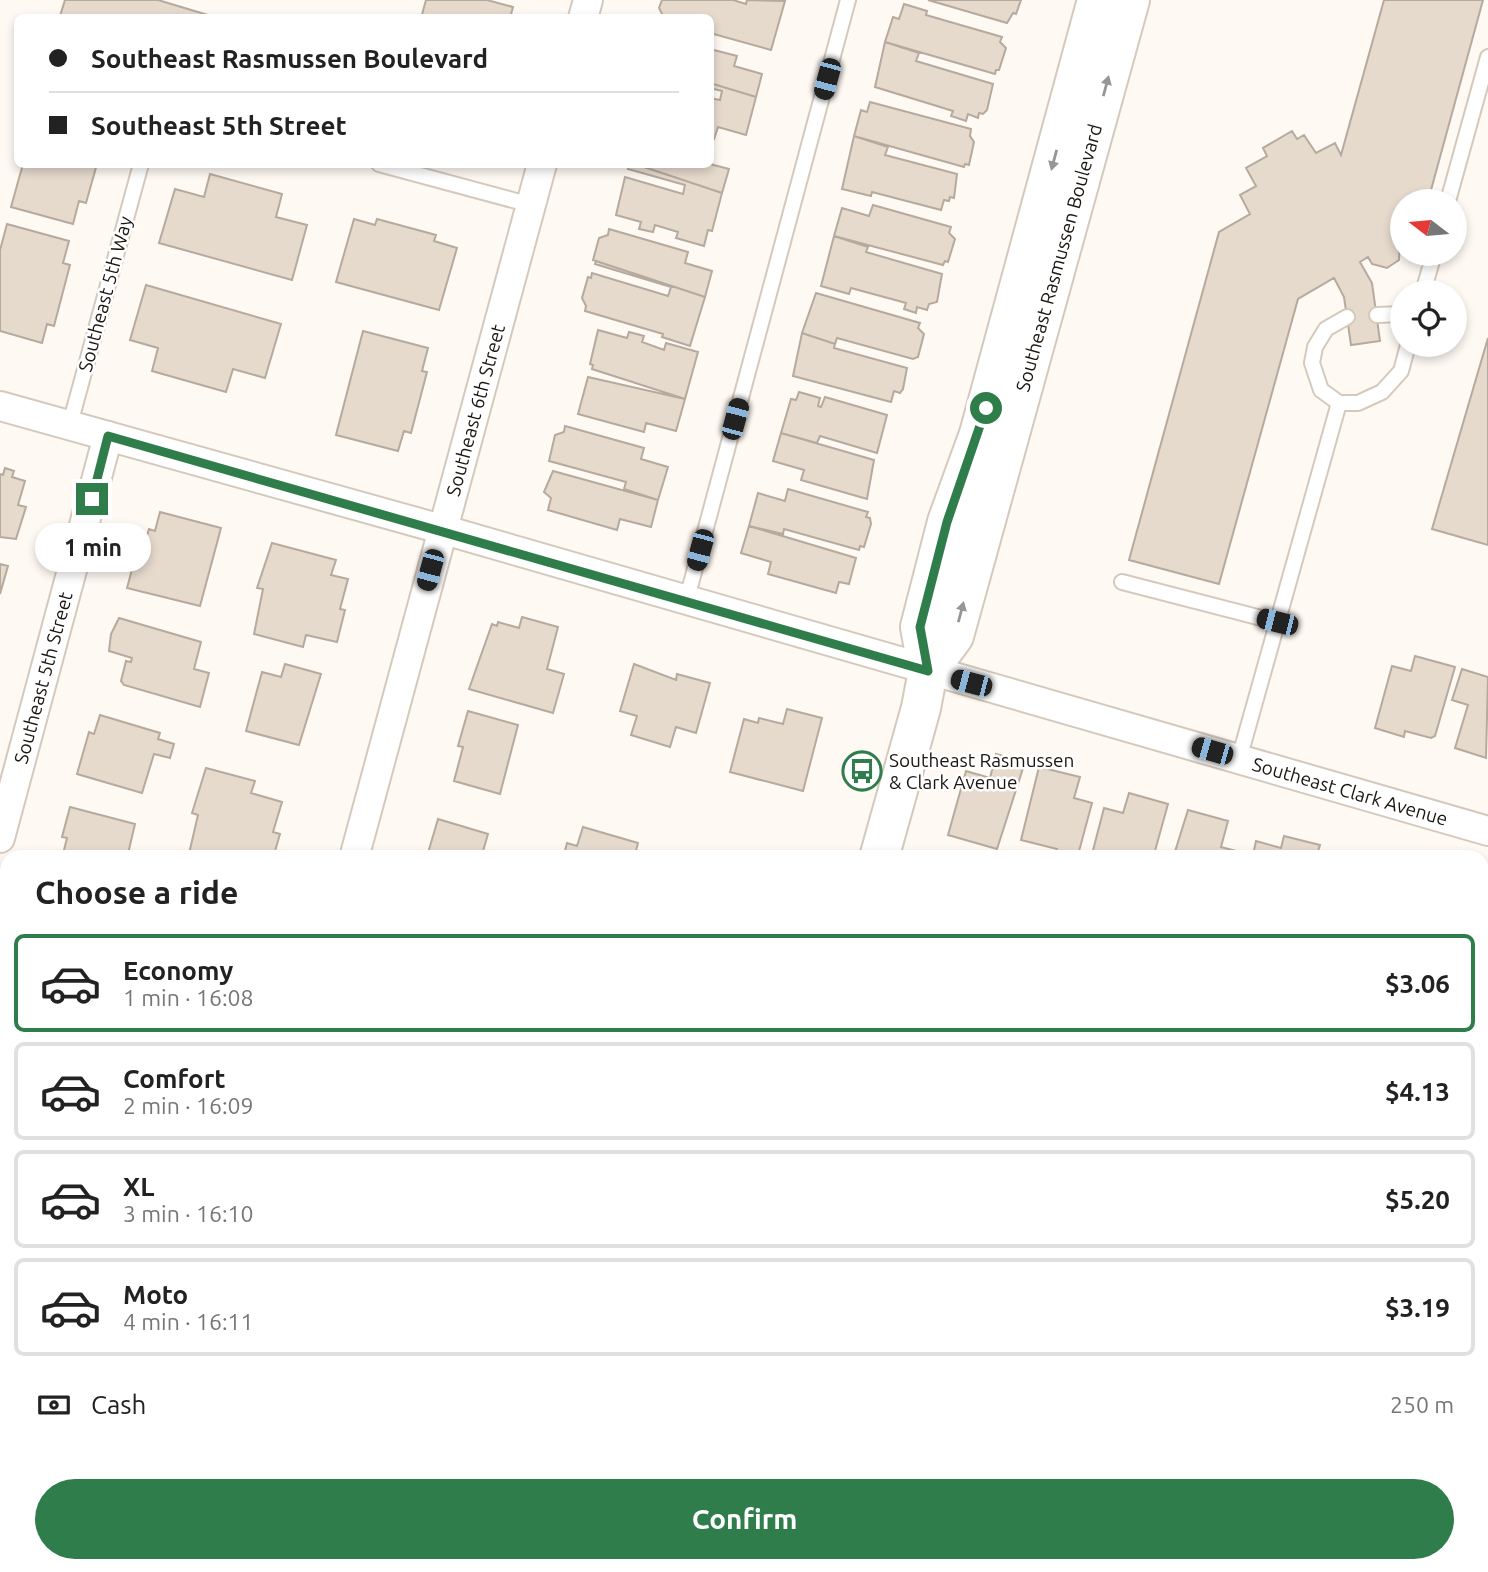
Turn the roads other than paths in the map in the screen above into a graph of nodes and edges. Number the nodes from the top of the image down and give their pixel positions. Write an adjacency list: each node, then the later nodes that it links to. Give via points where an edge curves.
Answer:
1 (848, 0): 20 (lane)
2 (1097, 0): 22 (street, Southeast Rasmussen Boulevard, one-way to 22, via 979,434 947,522 920,627)
3 (1130, 0): 22 (street, Southeast Rasmussen Boulevard, one-way to 3, via 954,636)
4 (1488, 57): 8 (lane)
5 (140, 168): 16 (lane, Southeast 5th Way)
6 (394, 168): 9 (lane)
7 (541, 168): 9 (street, Southeast 6th Street)
8 (1451, 189)
9 (531, 205): 18 (street, Southeast 6th Street)
10 (1390, 314): 11 (lane)
11 (1377, 315)
12 (1347, 317): 14 (lane, via 1326,329 1312,363 1321,390)
13 (1405, 357): 14 (lane, via 1401,371 1382,392 1358,402)
14 (1339, 403): 21 (lane)
15 (0, 406): 16 (street, Southeast Clark Avenue)
16 (70, 424): 17 (street, Southeast Clark Avenue)
17 (108, 436): 18 (street, Southeast Clark Avenue); 25 (street, Southeast 5th Street)
18 (442, 529): 20 (street, Southeast Clark Avenue); 26 (street, Southeast 6th Street)
19 (1122, 582): 21 (lane)
20 (686, 602): 22 (street, Southeast Clark Avenue)
21 (1277, 622): 23 (lane)
22 (928, 671): 23 (street, Southeast Clark Avenue); 27 (street, Southeast Rasmussen Boulevard)
23 (1239, 759): 24 (street, Southeast Clark Avenue)
24 (1488, 831)
25 (0, 838)
26 (356, 850)
27 (881, 850)

